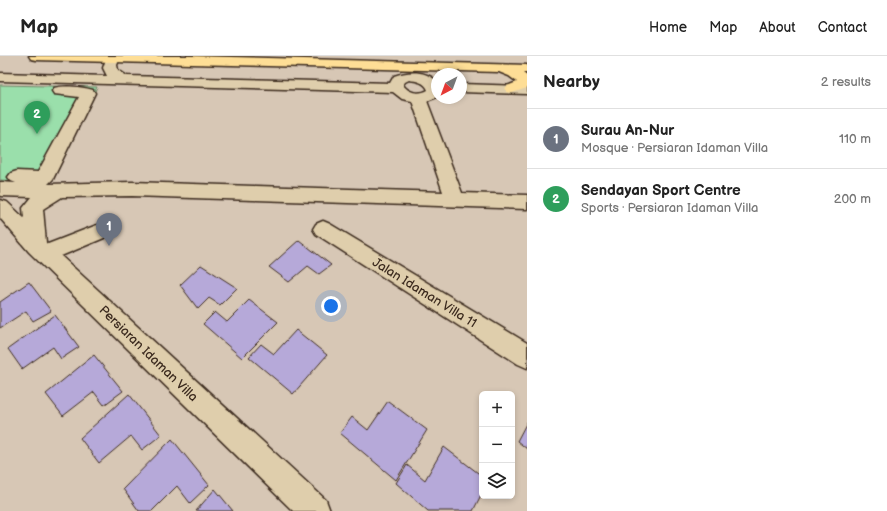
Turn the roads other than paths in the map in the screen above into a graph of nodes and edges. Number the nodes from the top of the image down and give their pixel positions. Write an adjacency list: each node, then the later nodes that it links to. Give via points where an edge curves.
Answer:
1 (36, 56): 4 (highway, via 83,57)
2 (430, 56): 3 (highway)
3 (527, 58)
4 (105, 63): 5 (highway, via 132,59); 7 (street); 7 (street, via 112,74); 8 (street)
5 (500, 68): 6 (highway); 12 (highway, via 514,73 525,81 524,84)
6 (527, 69)
7 (123, 80): 10 (street)
8 (5, 83): 17 (street, via 88,92 44,179)
9 (431, 83): 10 (street, via 414,76 399,79 396,82)
10 (397, 88): 15 (street, via 405,95)
11 (467, 88): 12 (street)
12 (512, 89): 13 (street)
13 (527, 90)
14 (431, 94): 15 (street)
15 (418, 98): 20 (street)
16 (0, 177): 17 (street)
17 (16, 184): 18 (street, via 106,184); 19 (street); 23 (street, via 10,202)
18 (132, 189): 19 (street); 20 (street)
19 (58, 191): 26 (street, via 38,202 33,208)
20 (456, 200): 21 (street)
21 (527, 202)
22 (0, 207): 23 (street, Persiaran Idaman Villa)
23 (14, 220): 26 (street, Persiaran Idaman Villa)
24 (323, 229): 27 (street, Jalan Idaman Villa 11)
25 (97, 233): 26 (street)
26 (41, 250): 28 (street, Persiaran Idaman Villa)
27 (527, 356)
28 (315, 511)

